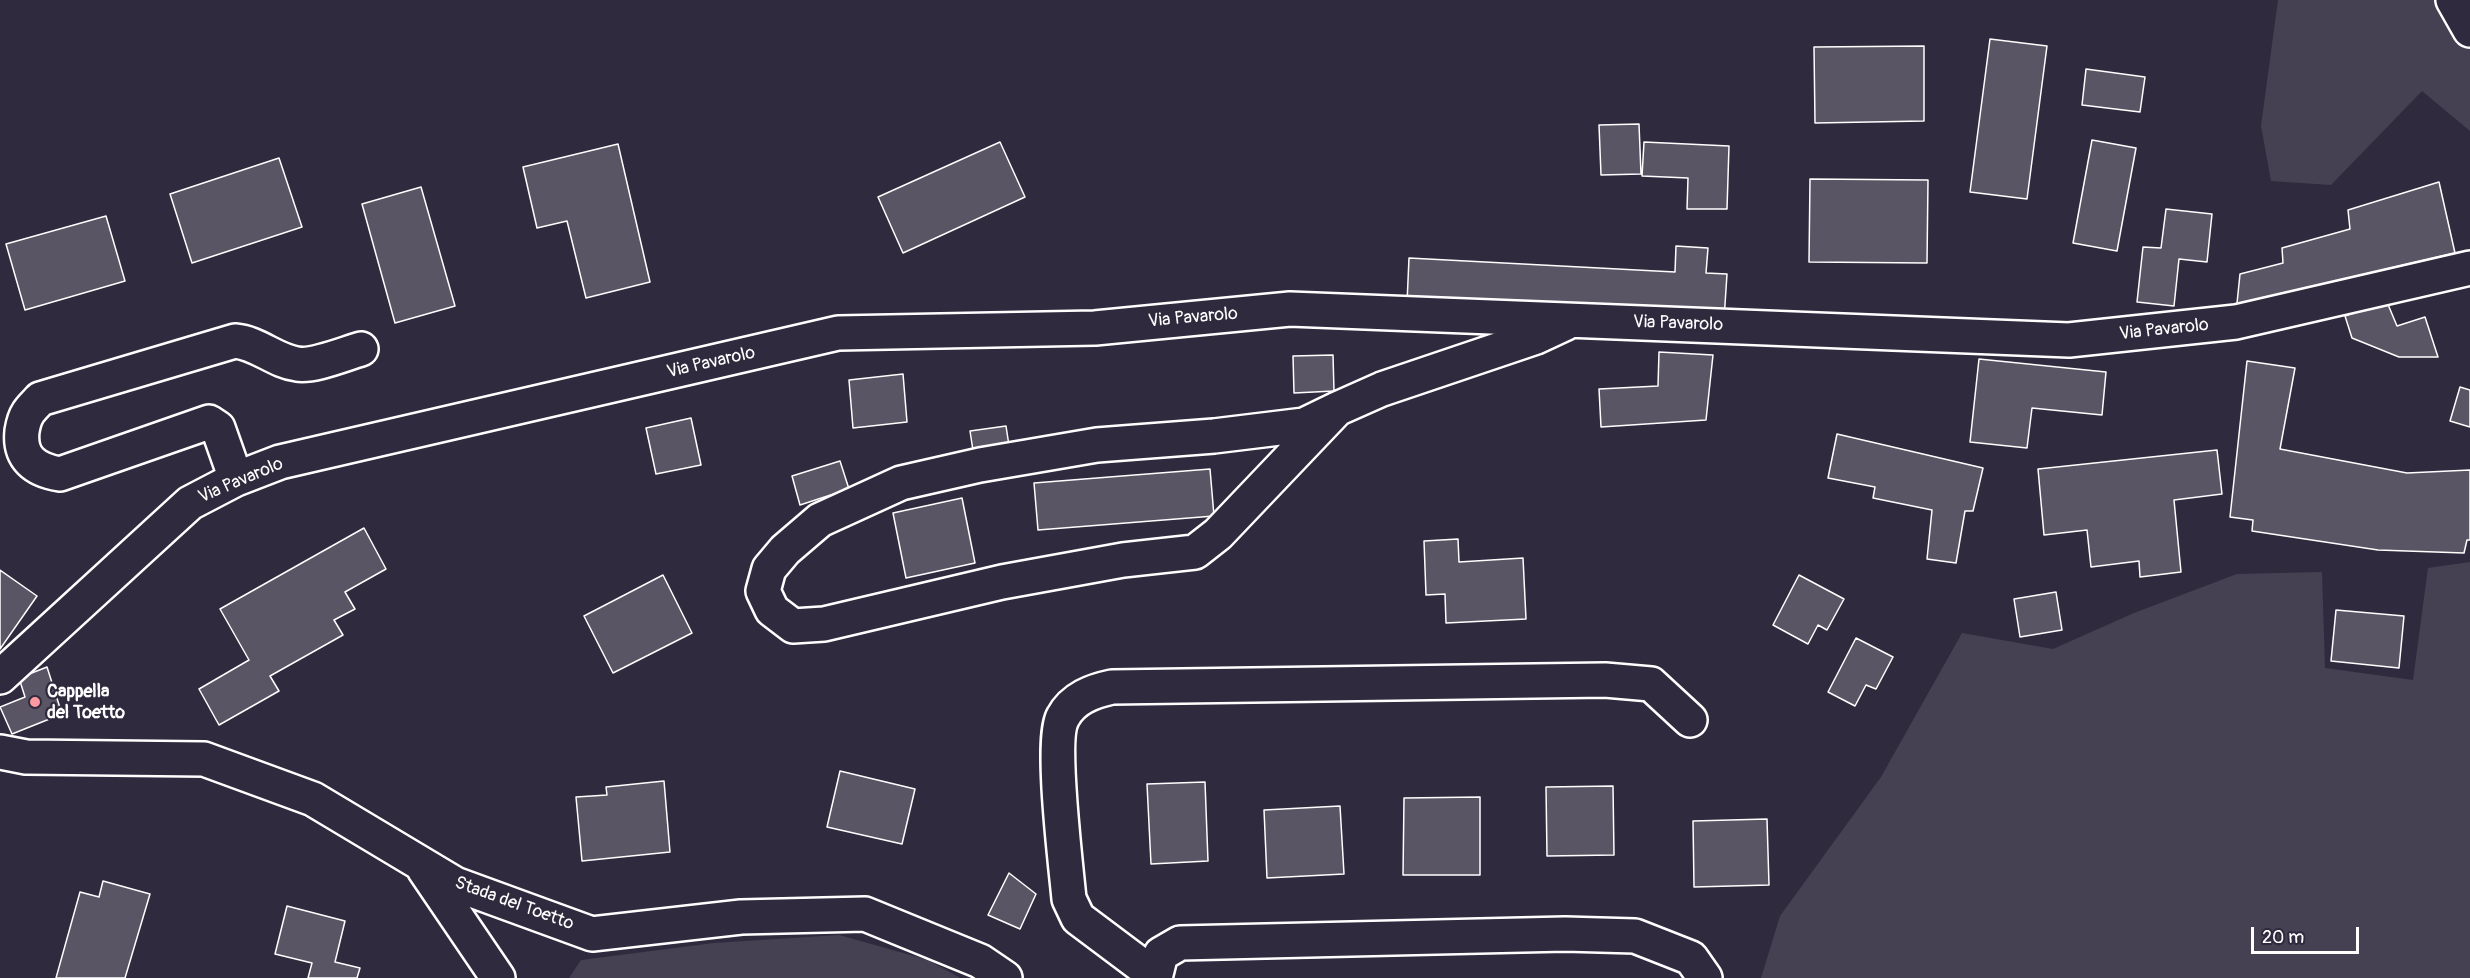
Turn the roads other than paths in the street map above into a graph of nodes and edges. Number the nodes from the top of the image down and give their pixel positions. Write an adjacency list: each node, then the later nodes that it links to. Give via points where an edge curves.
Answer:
1 (2453, 0): 2 (street)
2 (2470, 30)
3 (2470, 268): 4 (street, Via Pavarolo, via 2236,322 2069,340)
4 (1573, 320): 6 (street); 7 (street, Via Pavarolo, via 1290,309 1095,328 838,333 280,462)
5 (361, 349): 7 (street, via 297,364 236,341 40,399 23,423 20,443 31,461 39,468 60,474 209,422 218,428)
6 (1337, 409): 6 (street, via 1218,534 1196,552 1123,560 1002,582 824,624 793,626 772,610 763,591 769,569 820,520 901,483 1097,445 1304,425)
7 (236, 478): 8 (street, Via Pavarolo, via 190,503)
8 (0, 677)
9 (1690, 720): 12 (street, via 1651,684 1605,680 1112,687 1093,692 1076,702 1062,718 1057,749 1069,899 1078,918)
10 (0, 752): 11 (street, Stada del Toetto, via 26,757 204,759 313,799)
11 (420, 863): 13 (street); 14 (street, Stada del Toetto, via 454,884 592,934 741,917 865,914 980,961)
12 (1155, 977): 15 (street, via 1161,954 1180,943 1565,934 1635,936 1691,958)
13 (498, 978)
14 (1005, 978)
15 (1705, 978)

